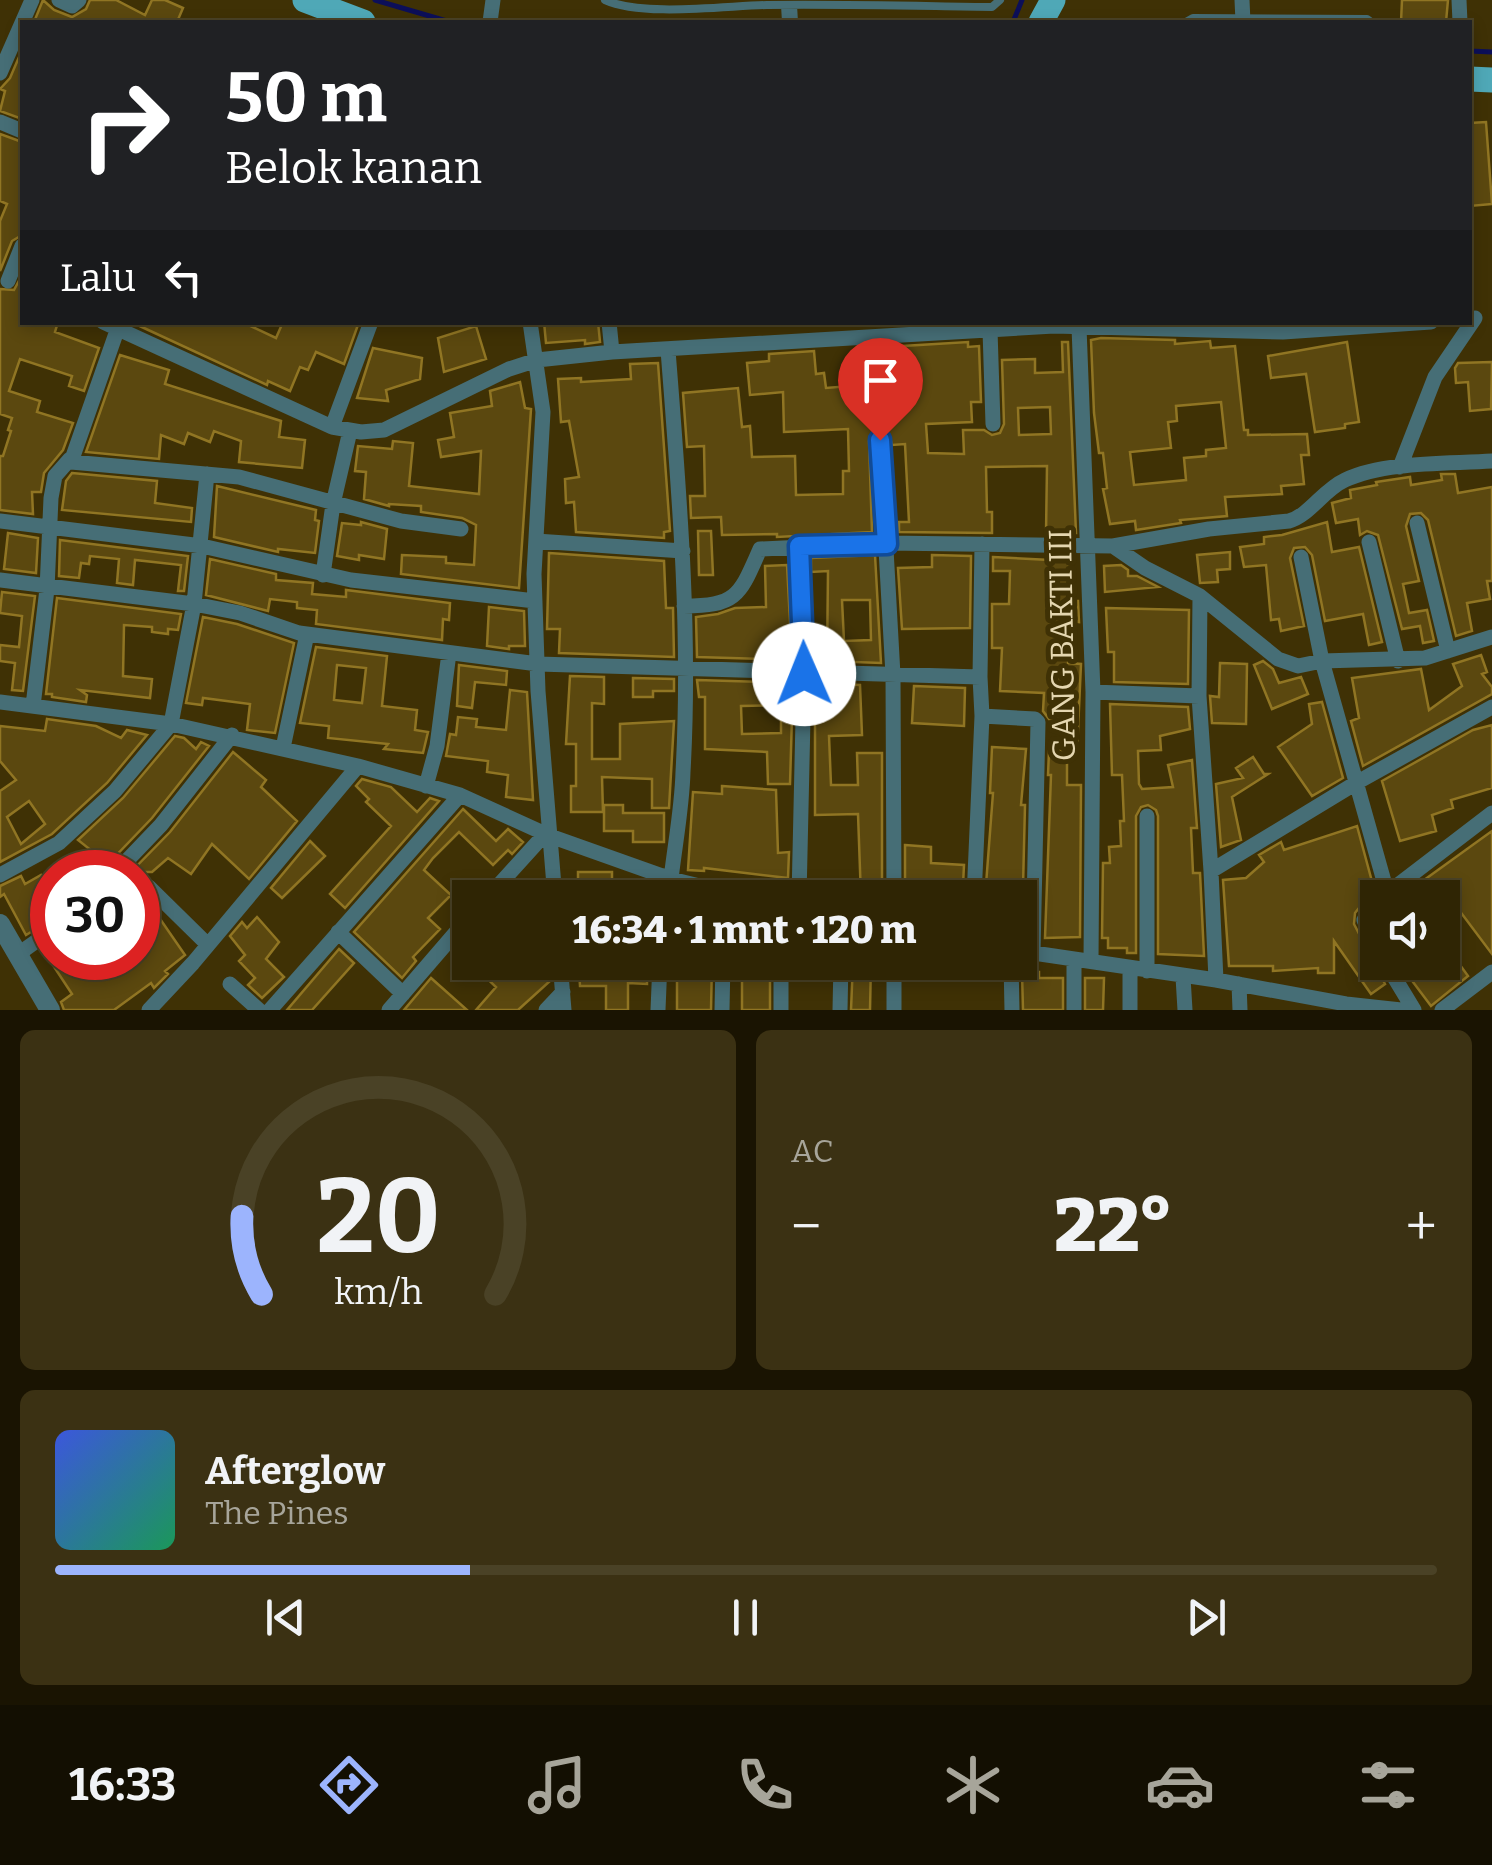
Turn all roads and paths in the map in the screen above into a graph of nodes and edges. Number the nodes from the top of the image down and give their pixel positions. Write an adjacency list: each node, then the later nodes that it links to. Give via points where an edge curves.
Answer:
1 (59, 0): 2 (street, via 72,6)
2 (79, 0)
3 (606, 0): 7 (lane, via 625,7)
4 (1000, 0): 6 (lane, via 992,7)
5 (1242, 0): 11 (street)
6 (814, 3): 7 (lane)
7 (782, 4)
8 (314, 10): 9 (main road)
9 (355, 20)
10 (1190, 20): 11 (lane)
11 (1243, 20): 12 (lane)
12 (1368, 20)
13 (20, 27): 14 (street)
14 (0, 73)
15 (20, 252): 16 (street)
16 (10, 282)
17 (1492, 316): 18 (street)
18 (1472, 318)
19 (114, 325): 34 (street); 37 (street)
20 (370, 325): 34 (street)
21 (531, 325): 32 (street)
22 (609, 325): 31 (street)
23 (1352, 325): 27 (street)
24 (1468, 325): 39 (street, via 1435,377)
25 (1011, 326): 26 (street); 29 (street)
26 (1079, 327): 27 (street); 52 (street, GANG BAKTI III)
27 (1299, 327)
28 (810, 330): 29 (street); 30 (street)
29 (990, 330): 33 (street)
30 (668, 350): 31 (street); 54 (street)
31 (612, 352): 32 (street)
32 (538, 360): 35 (street, via 384,430); 46 (street, via 544,412)
33 (993, 424)
34 (332, 427): 35 (street)
35 (350, 430): 41 (street)
36 (880, 440): 48 (street)
37 (70, 459): 40 (street); 44 (street, via 54,476)
38 (1492, 461): 39 (street)
39 (1400, 467): 53 (street, via 1347,478 1300,518)
40 (207, 474): 41 (street); 50 (street)
41 (332, 504): 45 (street); 56 (street)
42 (0, 521): 44 (street)
43 (1417, 523): 66 (street)
44 (49, 527): 50 (street); 58 (street)
45 (462, 529)
46 (536, 541): 54 (street); 60 (street)
47 (1369, 542): 68 (street)
48 (887, 544): 49 (street); 51 (street); 72 (street)
49 (982, 544): 52 (street); 73 (street)
50 (202, 546): 56 (street); 61 (street)
51 (799, 546): 62 (street, via 760,549 743,587 726,602); 71 (street)
52 (1088, 546): 53 (street); 74 (street, GANG BAKTI III)
53 (1113, 546): 59 (street)
54 (683, 551): 62 (street)
55 (1301, 556): 67 (street)
56 (323, 574): 60 (street)
57 (0, 580): 58 (street)
58 (47, 584): 61 (street); 77 (street)
59 (1200, 596): 67 (street, via 1278,658 1298,666); 75 (street)
60 (536, 601): 69 (street)
61 (194, 604): 63 (street); 80 (street)
62 (684, 606): 70 (street)
63 (307, 634): 65 (street); 82 (street)
64 (1492, 636): 66 (street)
65 (448, 652): 69 (street); 85 (street)
66 (1448, 652): 68 (street)
67 (1322, 661): 68 (street); 84 (street)
68 (1398, 661)
69 (538, 664): 70 (street); 89 (street)
70 (686, 669): 71 (street); 93 (street, via 683,775)
71 (804, 674): 72 (street); 97 (street)
72 (893, 675): 73 (street); 98 (street)
73 (980, 677): 79 (street)
74 (1094, 692): 75 (street); 111 (street, GANG BAKTI III)
75 (1200, 696): 91 (street)
76 (0, 702): 77 (street)
77 (33, 706): 80 (street)
78 (1492, 707): 84 (street)
79 (982, 716): 99 (street); 100 (street, via 1038,722)
80 (171, 724): 81 (street); 92 (street, via 115,792 58,842)
81 (232, 736): 82 (street); 90 (street)
82 (283, 748): 83 (street)
83 (358, 766): 85 (street); 107 (street)
84 (1356, 783): 91 (street); 101 (street)
85 (426, 786): 86 (street)
86 (460, 796): 89 (street); 105 (street)
87 (1492, 813): 102 (street)
88 (1147, 816): 112 (street)
89 (548, 835): 93 (street); 94 (street); 95 (street)
90 (137, 850)
91 (1210, 871): 122 (street)
92 (0, 875)
93 (667, 878): 96 (street)
94 (504, 880)
95 (553, 880)
96 (674, 880)
97 (799, 880)
98 (894, 880)
99 (975, 880)
100 (1030, 880)
101 (1378, 880)
102 (1404, 880)
103 (160, 898): 107 (street)
104 (0, 924): 110 (street)
105 (338, 932): 127 (street); 132 (street)
106 (452, 937): 127 (street)
107 (208, 945): 130 (street)
108 (30, 946): 110 (street)
109 (1037, 953): 111 (street)
110 (17, 955): 129 (street)
111 (1083, 960): 112 (street); 142 (street, GANG BAKTI III)
112 (1139, 969): 114 (street); 143 (street)
113 (1492, 972): 148 (street)
114 (1184, 977): 122 (street); 144 (street)
115 (561, 980): 126 (street)
116 (659, 980): 136 (street)
117 (723, 980): 137 (street)
118 (781, 980): 138 (street)
119 (841, 980): 139 (street)
120 (894, 980): 140 (street)
121 (1012, 980): 141 (street)
122 (1216, 980): 125 (street)
123 (1396, 980): 147 (street)
124 (230, 984): 131 (street)
125 (1239, 984): 128 (street); 145 (street)
126 (562, 992): 134 (street); 135 (street)
127 (403, 994): 133 (street)
128 (1346, 1007): 146 (street)
129 (50, 1010)
130 (149, 1010)
131 (259, 1010)
132 (270, 1010)
133 (389, 1010)
134 (546, 1010)
135 (564, 1010)
136 (658, 1010)
137 (722, 1010)
138 (780, 1010)
139 (840, 1010)
140 (894, 1010)
141 (1012, 1010)
142 (1074, 1010)
143 (1130, 1010)
144 (1185, 1010)
145 (1240, 1010)
146 (1401, 1010)
147 (1414, 1010)
148 (1442, 1010)

